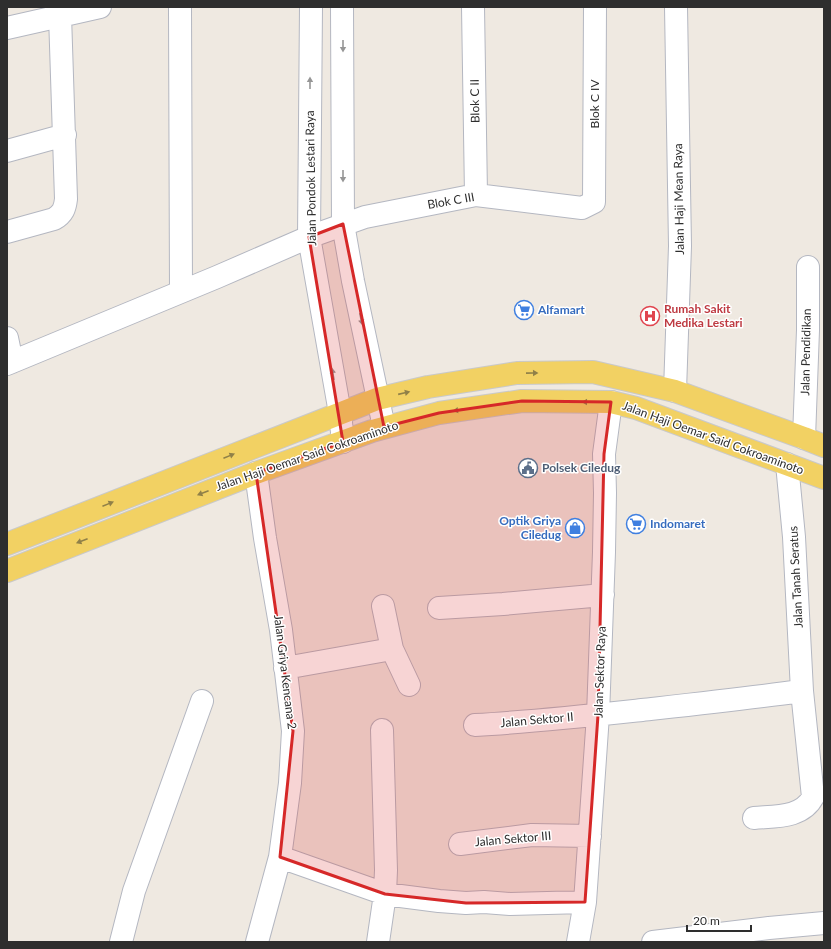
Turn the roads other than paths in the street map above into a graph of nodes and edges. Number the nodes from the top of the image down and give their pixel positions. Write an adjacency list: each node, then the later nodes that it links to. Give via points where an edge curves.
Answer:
1 (100, 7): 8 (street)
2 (180, 7): 18 (street)
3 (311, 7): 16 (street, Jalan Pondok Lestari Raya, one-way to 3)
4 (342, 7): 14 (street, one-way to 14)
5 (473, 7): 12 (street, Blok C II)
6 (595, 7): 13 (street, Blok C IV)
7 (676, 7): 22 (street, Jalan Haji Mean Raya, via 680,246)
8 (60, 15): 9 (street); 10 (street)
9 (7, 28)
10 (65, 135): 11 (street); 15 (street, via 66,199 60,216)
11 (7, 151)
12 (476, 195): 13 (street, Blok C III, via 582,208); 14 (street, Blok C III, via 365,217)
13 (594, 202)
14 (343, 224): 16 (street, Blok C III); 23 (street, one-way to 23)
15 (7, 232)
16 (309, 237): 18 (street, Blok C III); 25 (street, Jalan Pondok Lestari Raya, one-way to 16)
17 (808, 267): 19 (street, Jalan Pendidikan)
18 (181, 291): 21 (street, Blok C III)
19 (816, 330): 27 (street, Jalan Pendidikan)
20 (7, 338): 21 (street)
21 (9, 363)
22 (675, 391): 23 (main road, Jalan Haji Oemar Said Cokroaminoto, one-way to 22, via 428,387 525,373 592,372); 27 (main road, Jalan Haji Oemar Said Cokroaminoto)
23 (378, 399): 25 (main road, Jalan Haji Oemar Said Cokroaminoto); 26 (street)
24 (611, 402): 26 (main road, Jalan Haji Oemar Said Cokroaminoto, one-way to 26, via 522,401 439,412); 30 (main road, Jalan Haji Oemar Said Cokroaminoto, via 636,408); 35 (street, Jalan Sektor Raya, via 604,454)
25 (340, 413): 28 (street, Jalan Pondok Lestari Raya); 33 (main road, Jalan Haji Oemar Said Cokroaminoto, one-way to 25)
26 (384, 428): 28 (main road, Jalan Haji Oemar Said Cokroaminoto)
27 (804, 438): 29 (main road, Jalan Haji Oemar Said Cokroaminoto)
28 (343, 442): 31 (main road, Jalan Haji Oemar Said Cokroaminoto)
29 (824, 446)
30 (787, 464): 32 (main road, Jalan Haji Oemar Said Cokroaminoto); 41 (street, Jalan Tanah Seratus, via 794,537)
31 (256, 472): 34 (main road, Jalan Haji Oemar Said Cokroaminoto, one-way to 34); 39 (street, Jalan Griya Kencana 2)
32 (824, 478)
33 (7, 544)
34 (7, 571)
35 (603, 594): 37 (street); 43 (street, Jalan Sektor Raya)
36 (383, 606): 38 (street)
37 (439, 608)
38 (392, 649): 39 (street); 40 (street)
39 (285, 668): 49 (street, Jalan Griya Kencana 2, via 293,731 290,784)
40 (409, 686)
41 (802, 691): 43 (street, Jalan Sektor II); 46 (street, Jalan Tanah Seratus, via 813,797 810,804 793,814)
42 (202, 701): 53 (street, via 134,891)
43 (598, 715): 44 (street, Jalan Sektor II); 47 (street, Jalan Sektor Raya)
44 (475, 725)
45 (382, 730): 50 (street)
46 (754, 818)
47 (590, 836): 48 (street, Jalan Sektor III, via 532,835); 51 (street, Jalan Sektor Raya)
48 (460, 844)
49 (280, 857): 50 (street); 54 (street, Jalan Griya Kencana 2)
50 (385, 894): 51 (street, via 466,903); 55 (street)
51 (585, 902): 56 (street, Jalan Sektor Raya)
52 (824, 923): 57 (street)
53 (121, 942)
54 (257, 942)
55 (378, 942)
56 (578, 942)
57 (653, 942)

